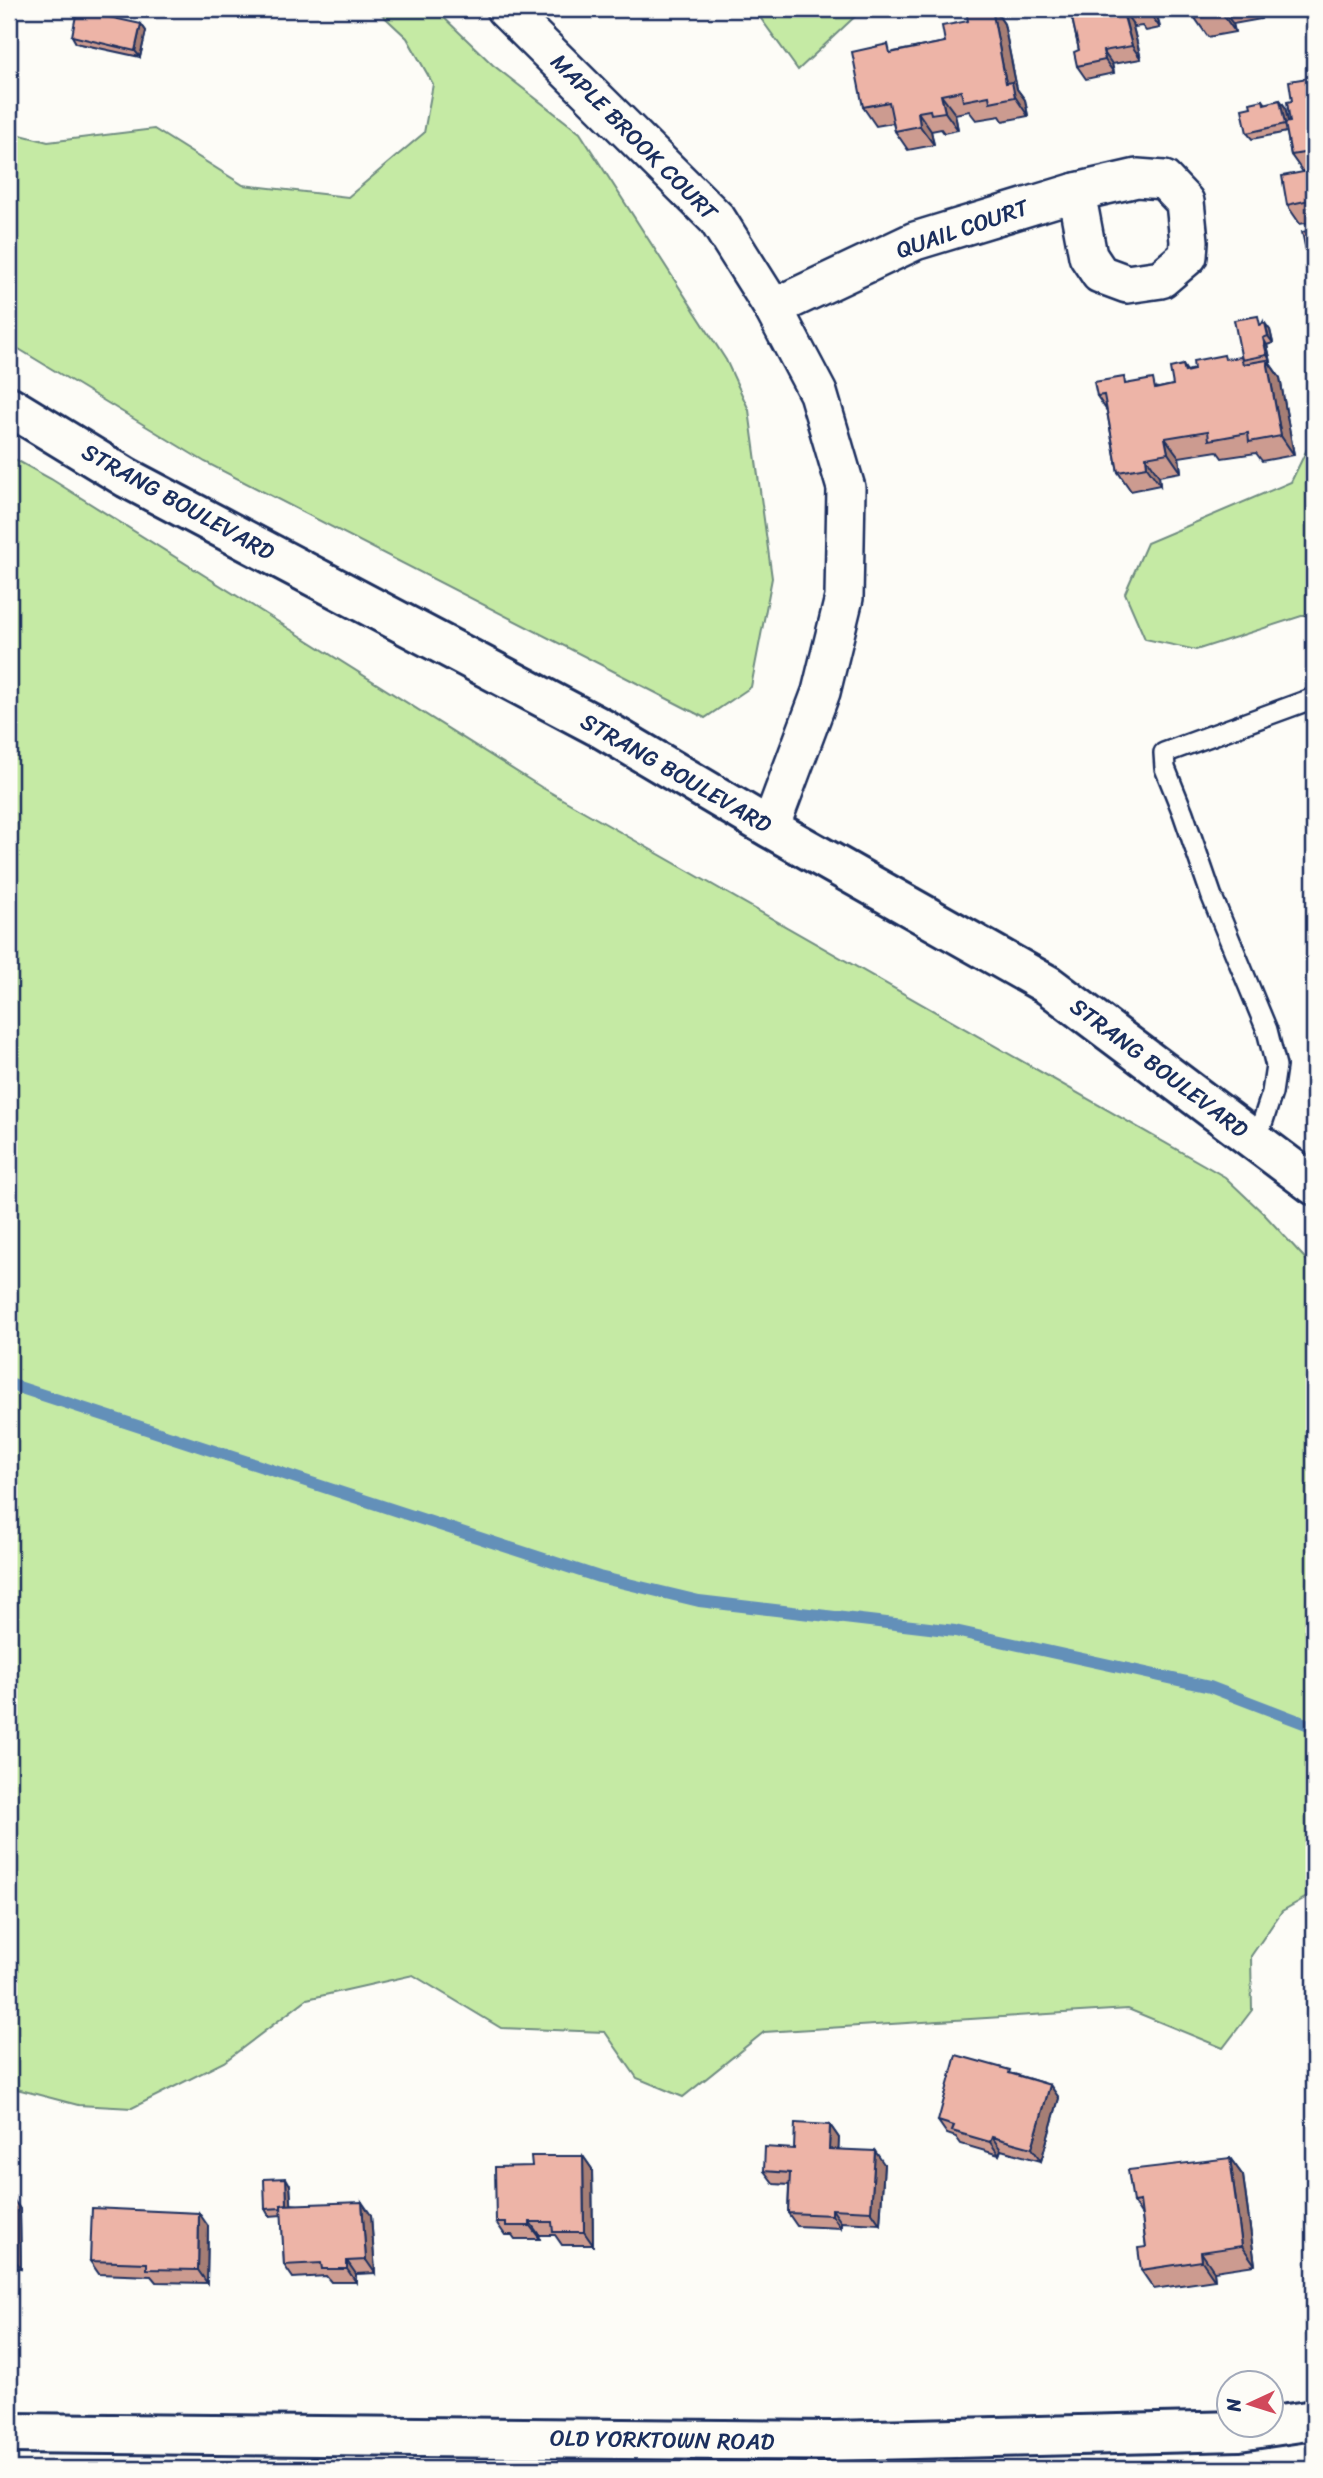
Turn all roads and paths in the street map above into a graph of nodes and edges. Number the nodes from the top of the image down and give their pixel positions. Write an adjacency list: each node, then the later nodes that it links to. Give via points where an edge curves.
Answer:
1 (505, 9): 3 (street, MAPLE BROOK COURT, via 717,219)
2 (1076, 192): 3 (street, QUAIL COURT, via 915,241)
3 (773, 309): 6 (street, MAPLE BROOK COURT, via 817,393 846,488 844,598 821,692)
4 (9, 406): 6 (street, STRANG BOULEVARD, via 127,478 601,728)
5 (1314, 698): 7 (lane, via 1164,753 1165,768 1267,1030 1276,1066)
6 (770, 828): 7 (street, STRANG BOULEVARD, via 1048,985)
7 (1256, 1142): 8 (street, STRANG BOULEVARD)
8 (1314, 1185)
9 (1314, 2420): 10 (street, OLD YORKTOWN ROAD, via 1239,2431 832,2441)
10 (9, 2433)

